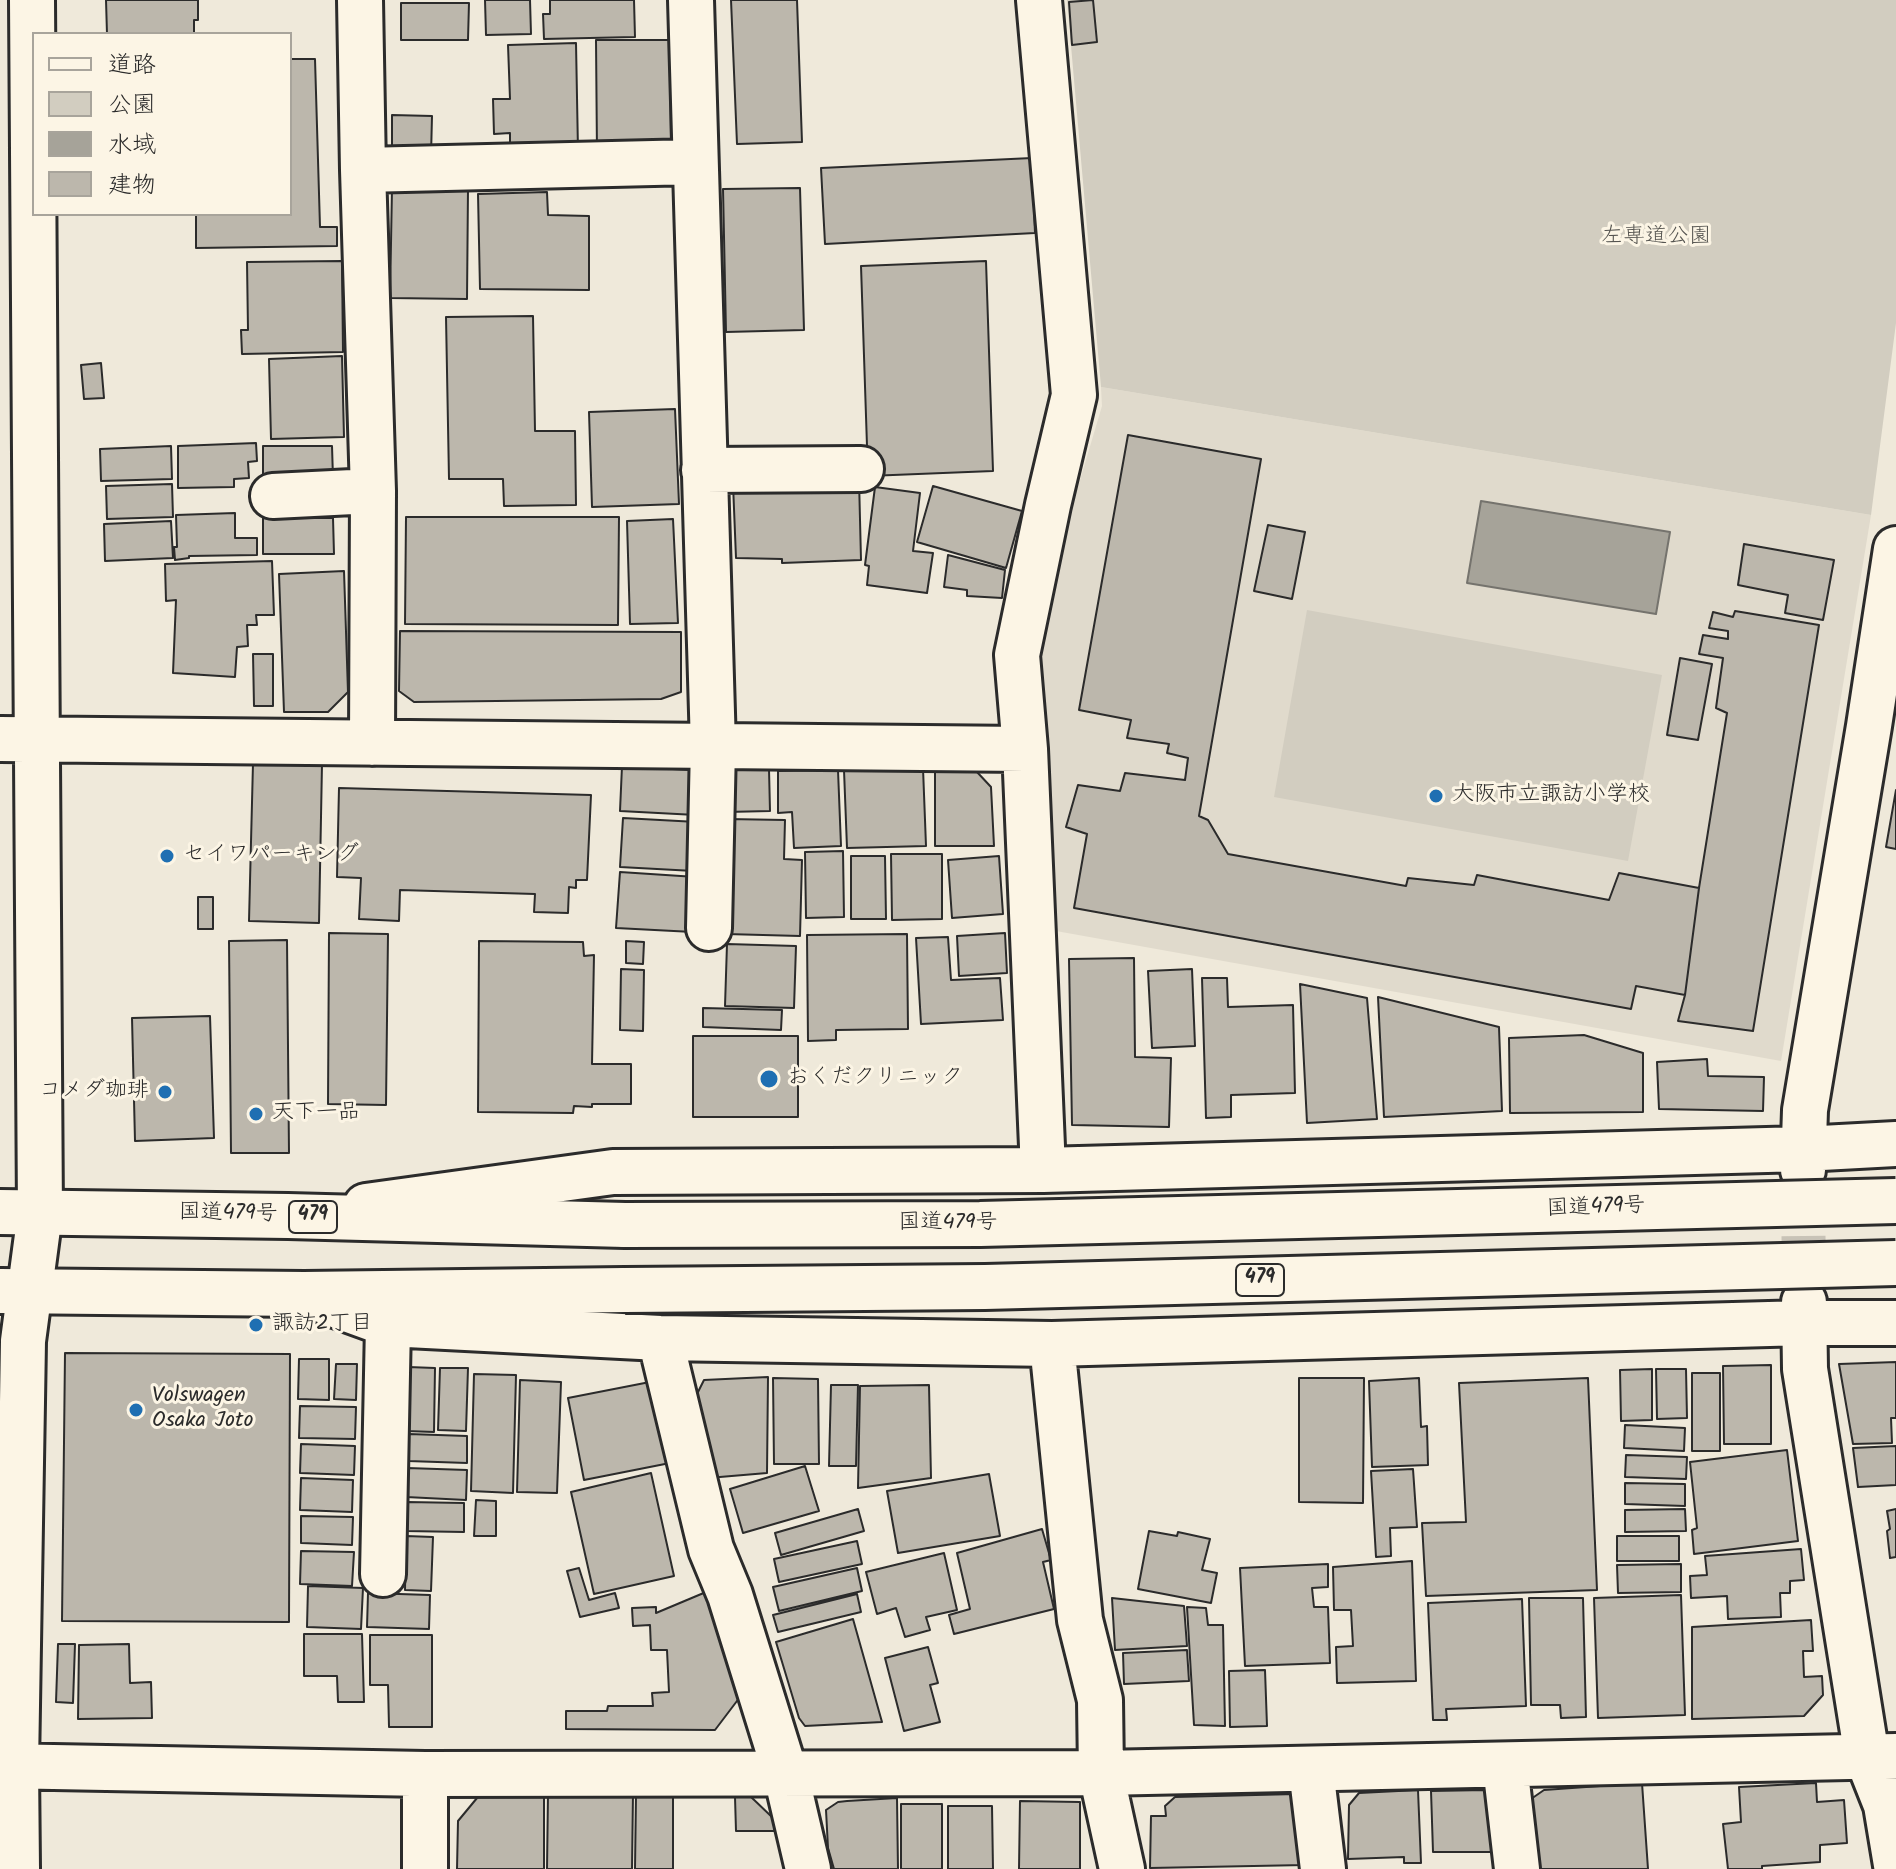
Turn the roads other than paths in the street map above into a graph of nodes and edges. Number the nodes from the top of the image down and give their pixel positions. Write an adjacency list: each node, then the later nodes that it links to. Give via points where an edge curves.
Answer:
1 (32, 0): 13 (main road)
2 (360, 0): 6 (main road)
3 (691, 0): 5 (main road)
4 (1039, 0): 16 (main road, via 1074,395 1017,655)
5 (695, 162): 6 (main road); 8 (main road)
6 (363, 170): 9 (main road)
7 (861, 469): 8 (main road)
8 (704, 470): 15 (main road)
9 (373, 491): 10 (main road); 14 (main road)
10 (273, 496)
11 (1896, 549): 12 (main road)
12 (1883, 726): 19 (main road, via 1805,1110)
13 (18, 740): 14 (main road); 22 (main road)
14 (372, 743): 15 (main road)
15 (713, 746): 16 (main road); 17 (main road)
16 (1025, 749): 20 (main road)
17 (709, 928)
18 (1896, 1144): 19 (main road)
19 (1803, 1159): 20 (main road)
20 (1043, 1170): 23 (main road, via 613,1172)
21 (1896, 1201): 23 (main road, 国道479号 / 479, bridge, via 980,1224 625,1225)
22 (20, 1212): 23 (main road, 国道479号 / 479); 25 (main road)
23 (288, 1216)
24 (1896, 1263): 26 (main road, 479, bridge, via 985,1287)
25 (15, 1291): 26 (main road, 479); 35 (main road, via 23,1341)
26 (304, 1294): 29 (main road)
27 (1805, 1312): 28 (main road); 31 (main road); 33 (main road, via 1805,1369)
28 (1896, 1323)
29 (388, 1324): 30 (main road); 32 (main road)
30 (660, 1338): 31 (main road); 39 (main road, via 711,1549)
31 (1052, 1344): 37 (main road, via 1080,1620 1100,1700)
32 (383, 1574)
33 (1881, 1756): 34 (main road); 40 (main road)
34 (1505, 1765): 36 (main road); 46 (main road)
35 (8, 1766): 38 (main road); 41 (main road)
36 (1311, 1769): 37 (main road); 45 (main road)
37 (1101, 1773): 39 (main road); 44 (main road)
38 (425, 1774): 39 (main road); 42 (main road)
39 (786, 1775): 43 (main road)
40 (1896, 1865)
41 (17, 1869)
42 (425, 1869)
43 (808, 1869)
44 (1122, 1869)
45 (1323, 1869)
46 (1517, 1869)

